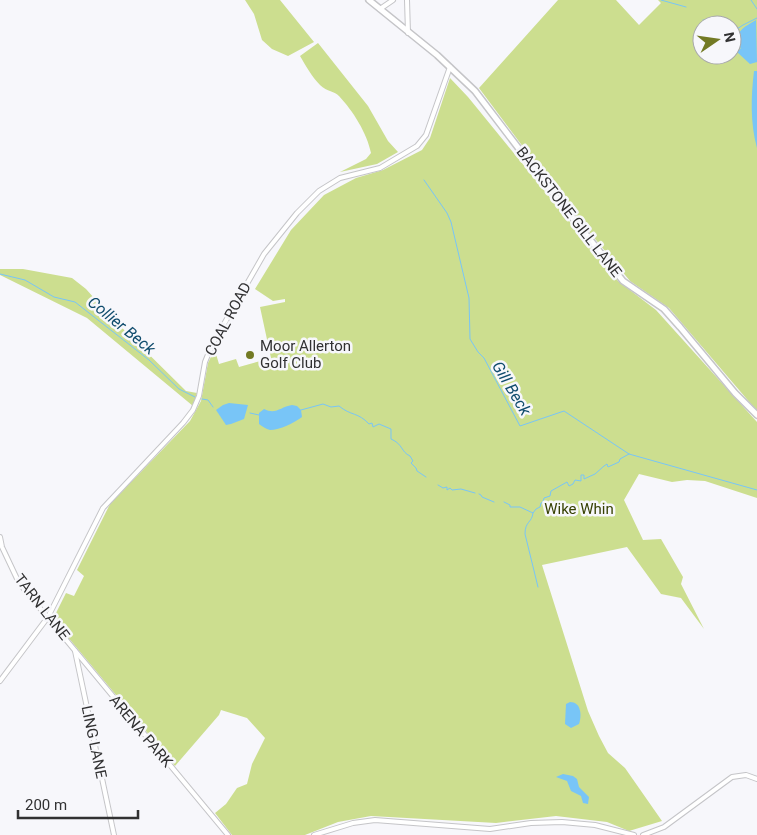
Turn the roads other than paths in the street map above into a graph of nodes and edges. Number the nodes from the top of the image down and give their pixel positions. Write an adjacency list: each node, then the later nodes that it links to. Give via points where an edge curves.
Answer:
1 (369, 0): 4 (street, BACKSTONE GILL LANE)
2 (393, 0): 4 (street)
3 (407, 0): 5 (street)
4 (380, 9): 5 (street, BACKSTONE GILL LANE)
5 (408, 33): 6 (street, BACKSTONE GILL LANE)
6 (450, 66): 7 (street, BACKSTONE GILL LANE, via 478,95 623,281 664,309 735,394); 9 (street, COAL ROAD, via 426,135 417,146 380,168 340,178 319,191 264,254 212,345 193,410 102,508)
7 (757, 415)
8 (0, 537): 9 (street, TARN LANE, via 19,583)
9 (48, 617): 10 (street, TARN LANE); 11 (street, COAL ROAD)
10 (74, 649): 13 (street, LING LANE); 14 (street, ARENA PARK)
11 (0, 681)
12 (757, 779): 17 (street, via 746,775 732,777 664,827)
13 (114, 835)
14 (228, 835)
15 (314, 835): 16 (street, via 375,820 490,829 562,822 595,825)
16 (634, 835)
17 (643, 835)

